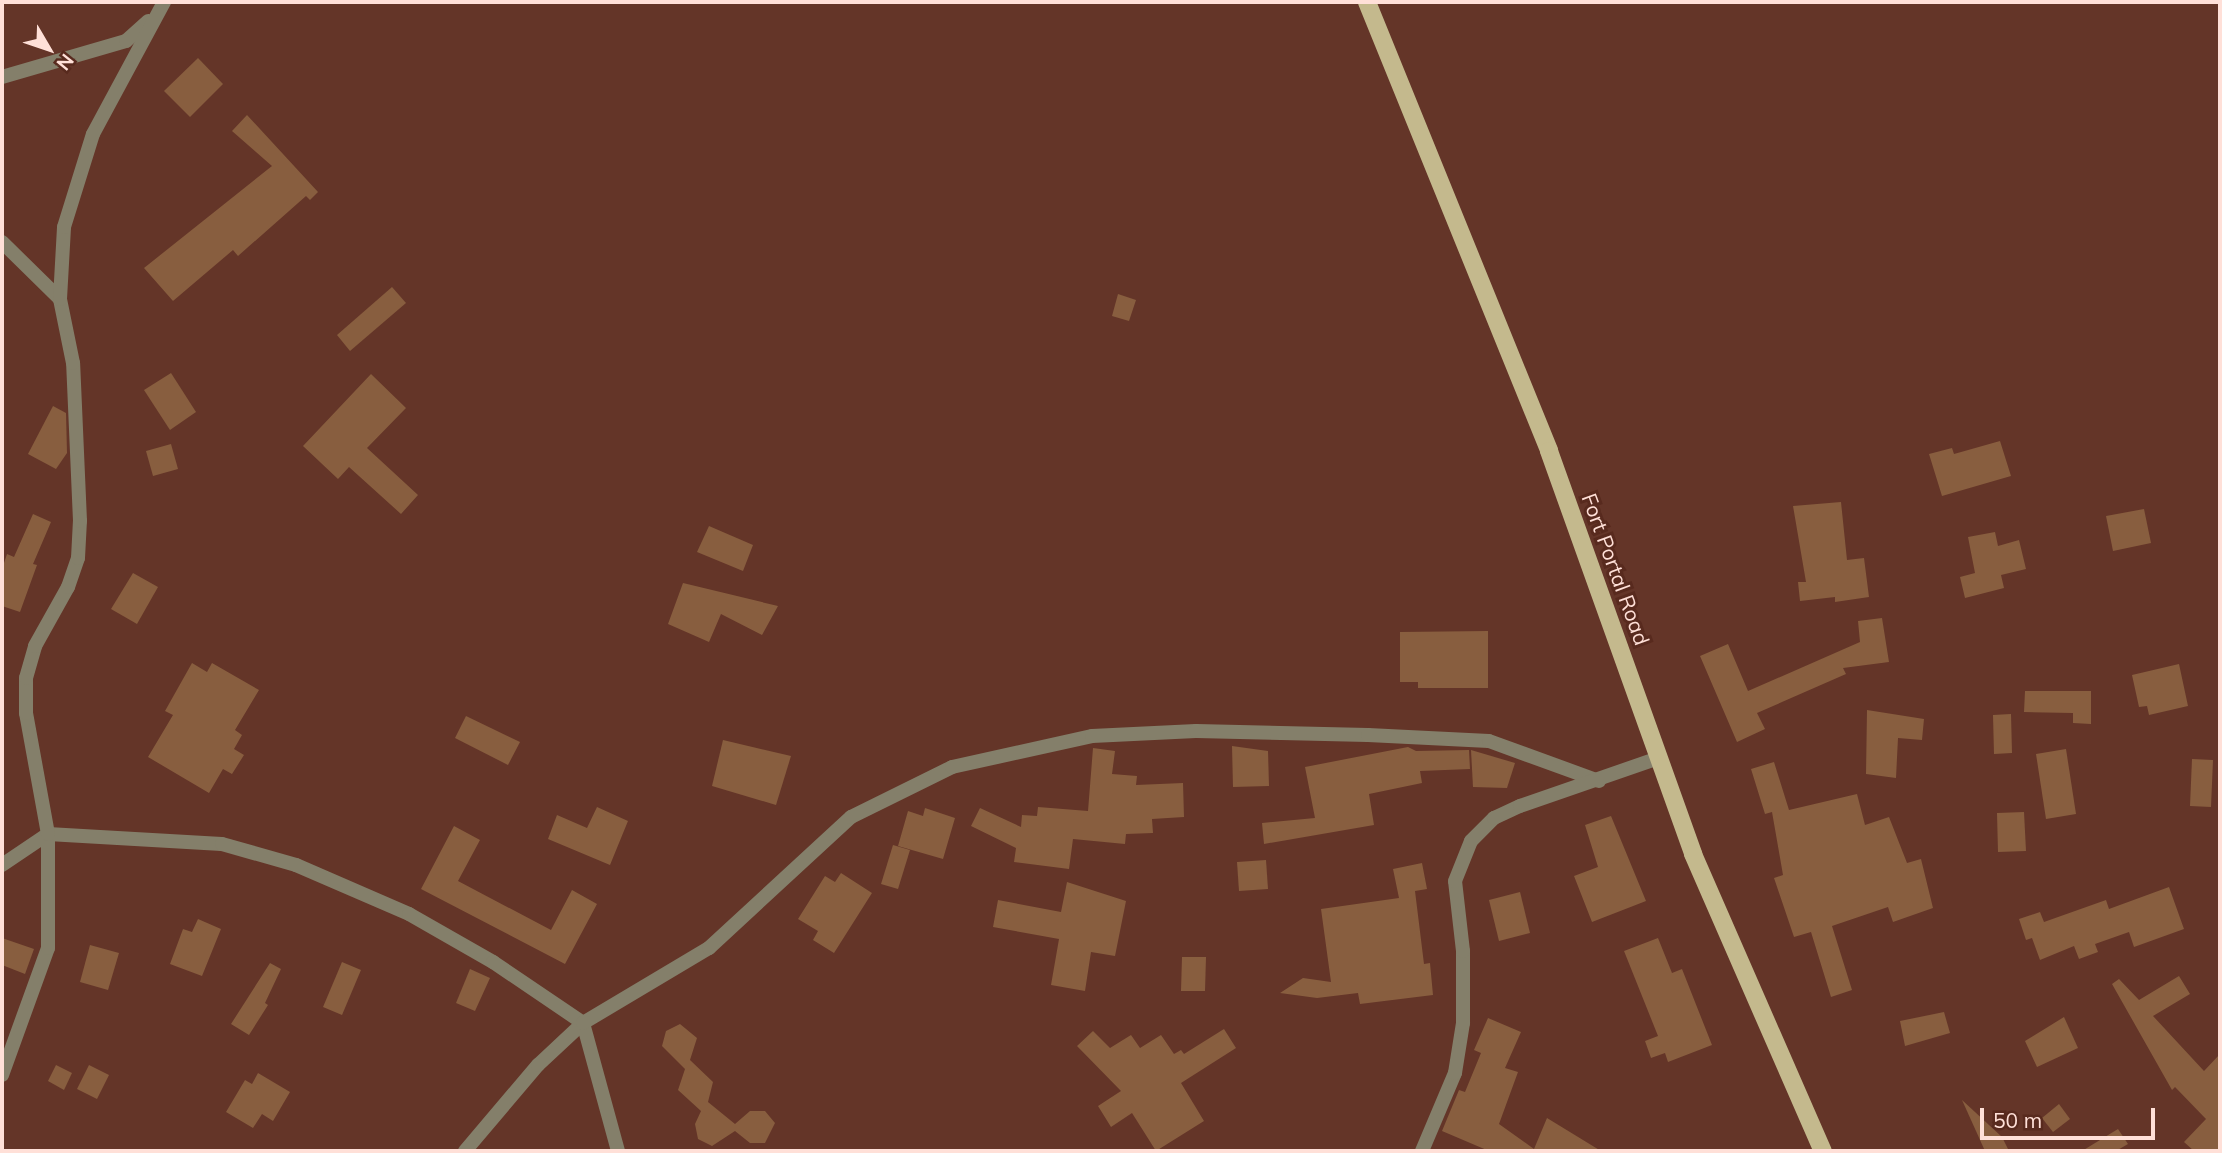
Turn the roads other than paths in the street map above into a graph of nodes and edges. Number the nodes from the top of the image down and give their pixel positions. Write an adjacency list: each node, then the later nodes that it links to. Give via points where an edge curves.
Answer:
1 (1367, 2): 6 (main road, Fort Portal Road, via 1549,451)
2 (160, 8): 3 (street, via 126,41); 5 (street, via 93,134 64,228)
3 (2, 77)
4 (2, 242): 5 (street)
5 (60, 299): 8 (street, via 76,403 78,558 68,587 34,646 26,678 26,713)
6 (1659, 758): 7 (street); 15 (main road, Fort Portal Road, via 1693,853)
7 (1599, 781): 10 (street, via 1489,741 1355,734 1195,731 1092,736 952,767 851,817 709,948); 14 (street, via 1494,818 1471,841 1455,881 1463,951 1463,1023 1455,1073)
8 (48, 834): 9 (street); 10 (street, via 222,844 296,865 410,914 493,962); 11 (street, via 48,948)
9 (2, 865)
10 (583, 1023): 12 (street, via 538,1065); 13 (street)
11 (2, 1075)
12 (465, 1151)
13 (618, 1151)
14 (1422, 1151)
15 (1824, 1151)

